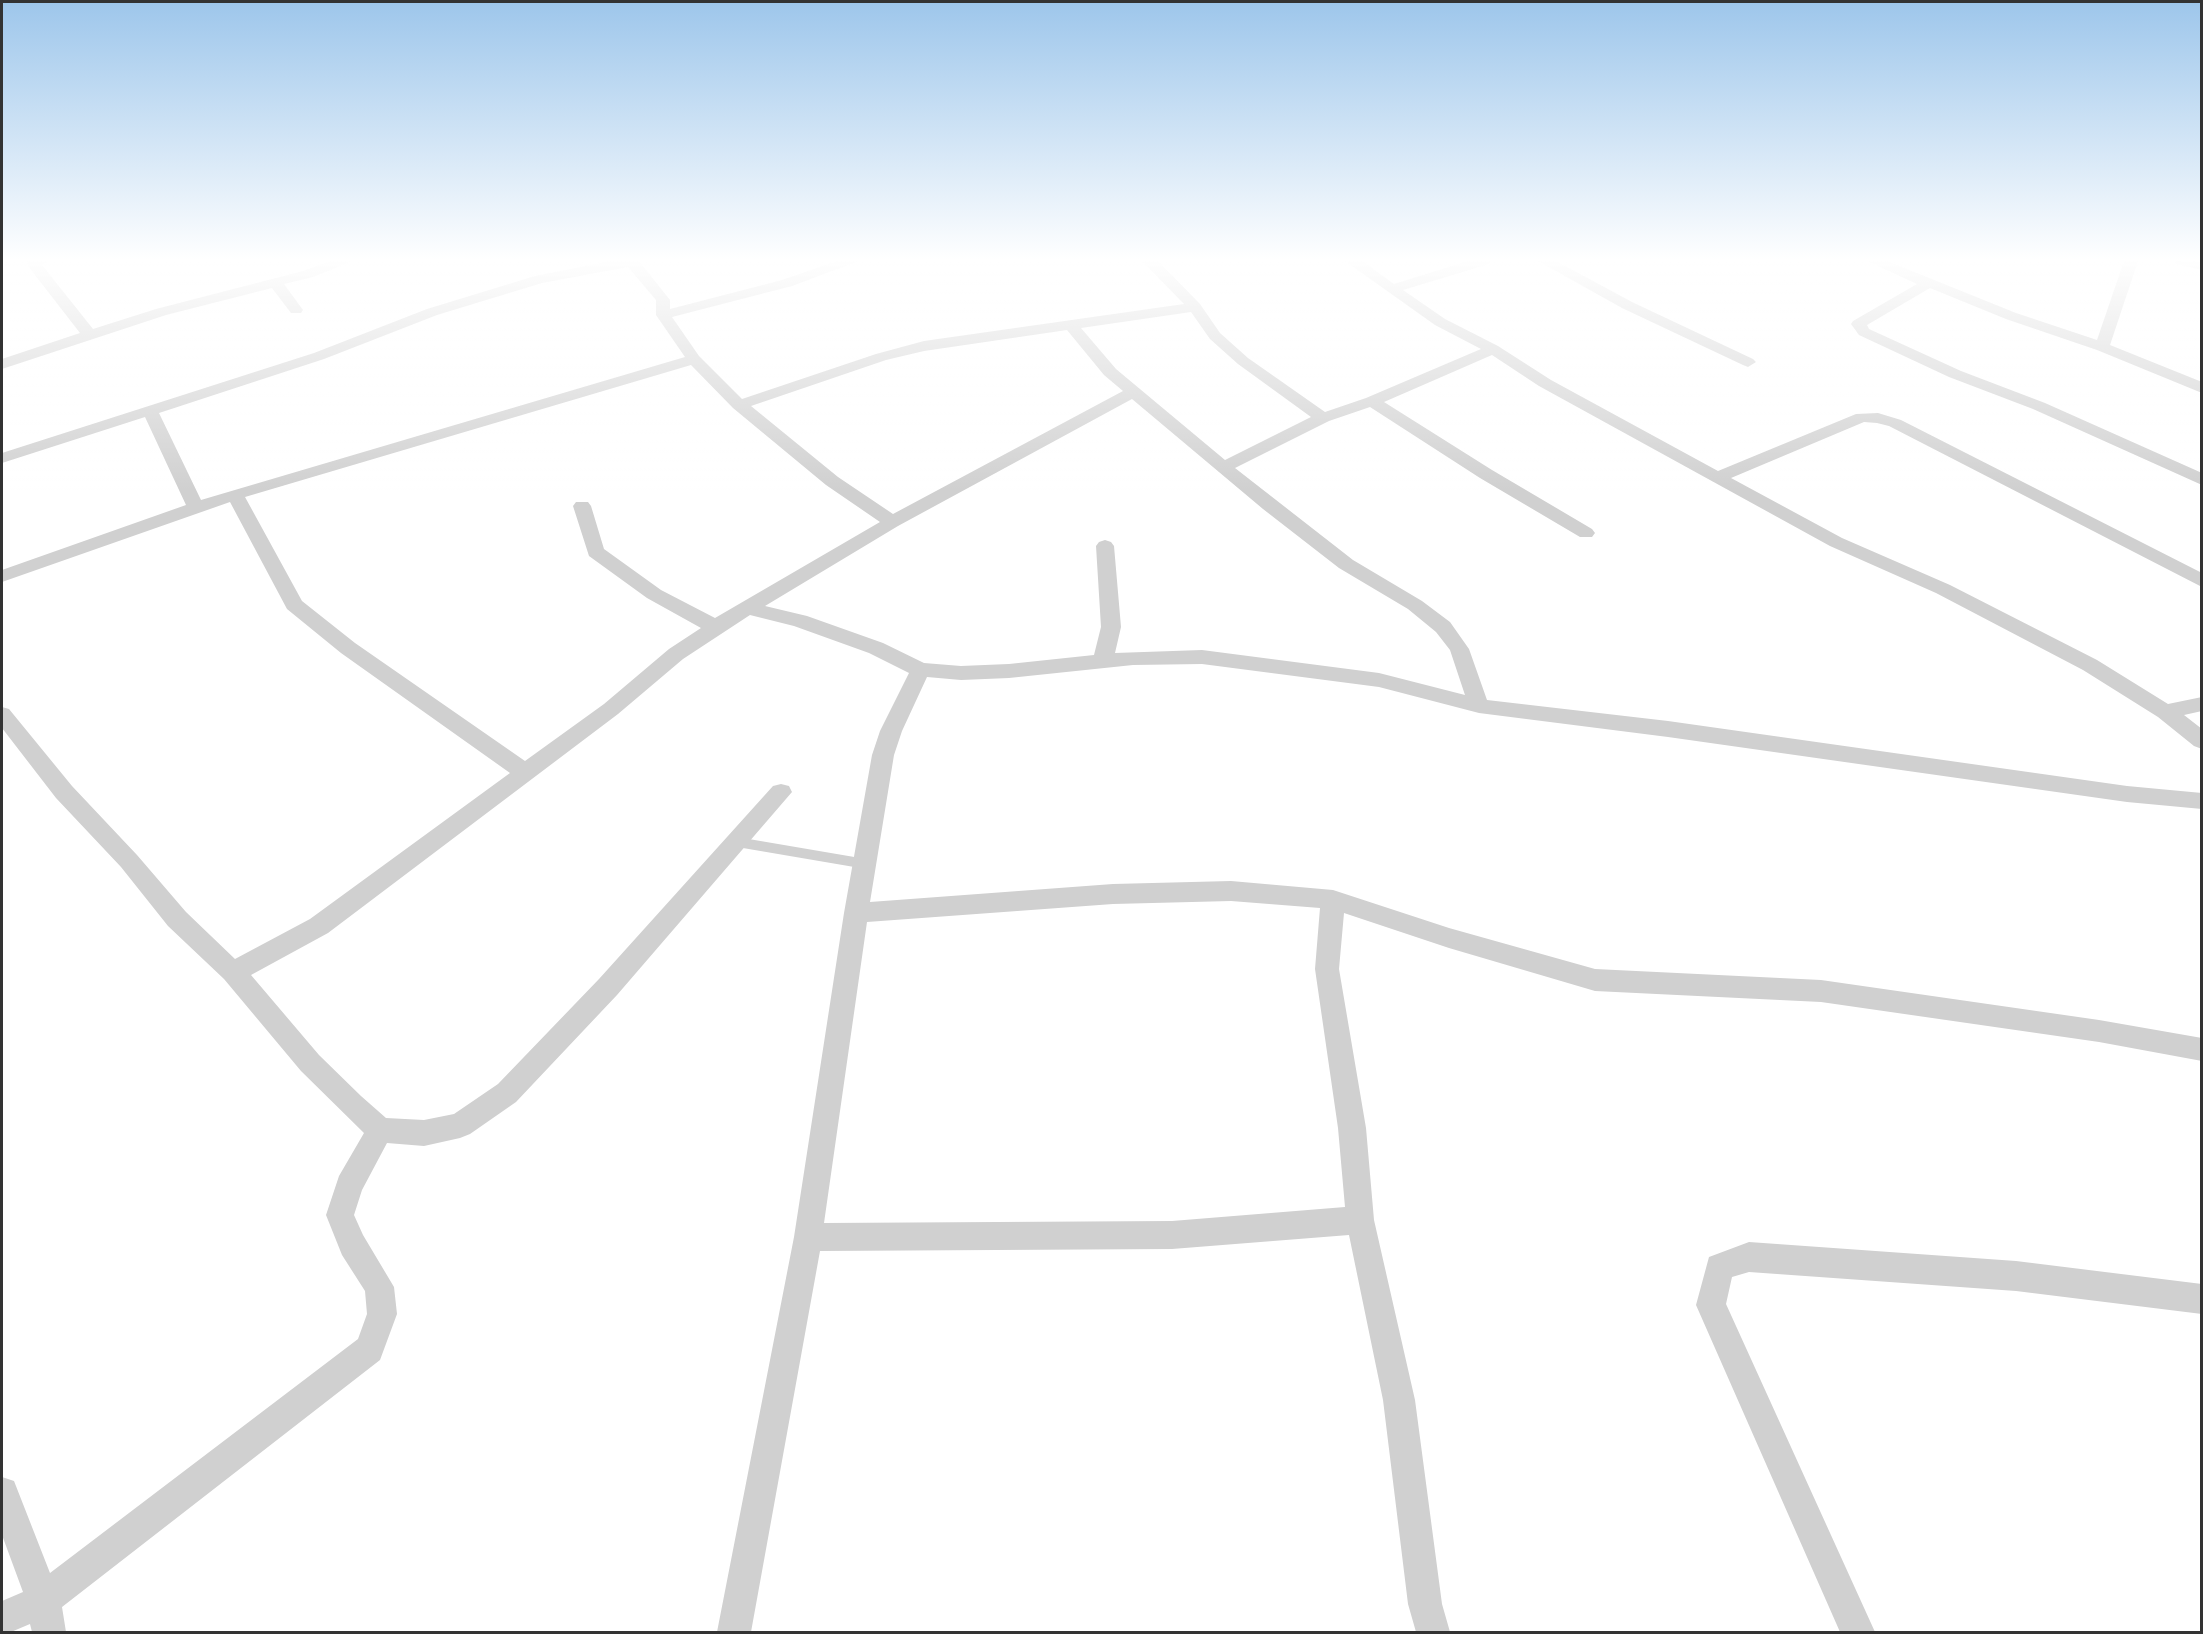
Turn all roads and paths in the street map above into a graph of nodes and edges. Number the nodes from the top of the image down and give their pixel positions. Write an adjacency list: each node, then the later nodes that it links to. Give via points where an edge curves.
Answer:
1 (86, 337): 16 (street)
2 (369, 337): 21 (street)
3 (678, 337): 14 (street)
4 (981, 337): 20 (street, via 880,357)
5 (1081, 337): 18 (street)
6 (1216, 337): 22 (street)
7 (1470, 337): 13 (street)
8 (1695, 337): 15 (street)
9 (1875, 337): 26 (street)
10 (2073, 337): 12 (street)
11 (2105, 337): 12 (street)
12 (2102, 347): 17 (street)
13 (1493, 349): 19 (street); 25 (street, via 1554,388)
14 (694, 360): 20 (street); 27 (street)
15 (1748, 362)
16 (2, 364)
17 (2202, 388)
18 (1132, 392): 24 (street); 30 (street)
19 (1372, 401): 22 (street); 31 (street)
20 (739, 405): 30 (street, via 832,482)
21 (150, 411): 23 (street); 29 (street)
22 (1323, 418): 24 (street)
23 (2, 458)
24 (1224, 467): 40 (street, via 1346,564 1415,605 1443,627 1459,649)
25 (1717, 478): 34 (street, via 1862,417 1878,418 1895,423); 41 (street, via 1836,542 1943,589 2090,665)
26 (2202, 480)
27 (236, 494): 29 (street); 44 (street, via 294,605 348,648)
28 (582, 506): 36 (street, via 596,552 654,594)
29 (197, 509): 33 (street)
30 (892, 522): 35 (street)
31 (1586, 533)
32 (1104, 546): 37 (street, via 1112,627)
33 (2, 576)
34 (2202, 581)
35 (749, 608): 36 (street); 38 (street, via 801,621 876,648)
36 (716, 627): 44 (street)
37 (1101, 663): 38 (street, via 973,672); 40 (street, via 1133,658 1202,657 1379,680)
38 (920, 670): 48 (street, via 883,755)
39 (2202, 704): 41 (street)
40 (1479, 706): 46 (street)
41 (2165, 712): 43 (street)
42 (6, 725): 51 (street, via 177,919)
43 (2202, 741)
44 (526, 773): 51 (street, via 319,926)
45 (781, 792): 47 (street)
46 (2202, 801)
47 (737, 842): 48 (lane); 53 (street, via 507,1093 460,1125 424,1133)
48 (866, 864): 50 (street)
49 (1333, 900): 50 (street, via 1231,891 1113,894); 52 (street, via 1449,939 1595,980 1821,991 2099,1031); 54 (street, via 1327,969 1352,1128)
50 (856, 913): 55 (street)
51 (233, 972): 53 (street, via 310,1063)
52 (2202, 1050)
53 (380, 1130): 58 (street, via 349,1186 340,1215 352,1245 379,1287 382,1314 369,1349)
54 (1360, 1220): 55 (street, via 1172,1235); 61 (street, via 1400,1400 1425,1604)
55 (808, 1237): 60 (street)
56 (2202, 1299): 62 (street, via 2016,1276 1749,1257 1719,1267 1711,1305)
57 (2, 1493): 58 (street)
58 (46, 1616): 59 (street)
59 (2, 1619)
60 (734, 1632)
61 (1433, 1632)
62 (1858, 1632)

